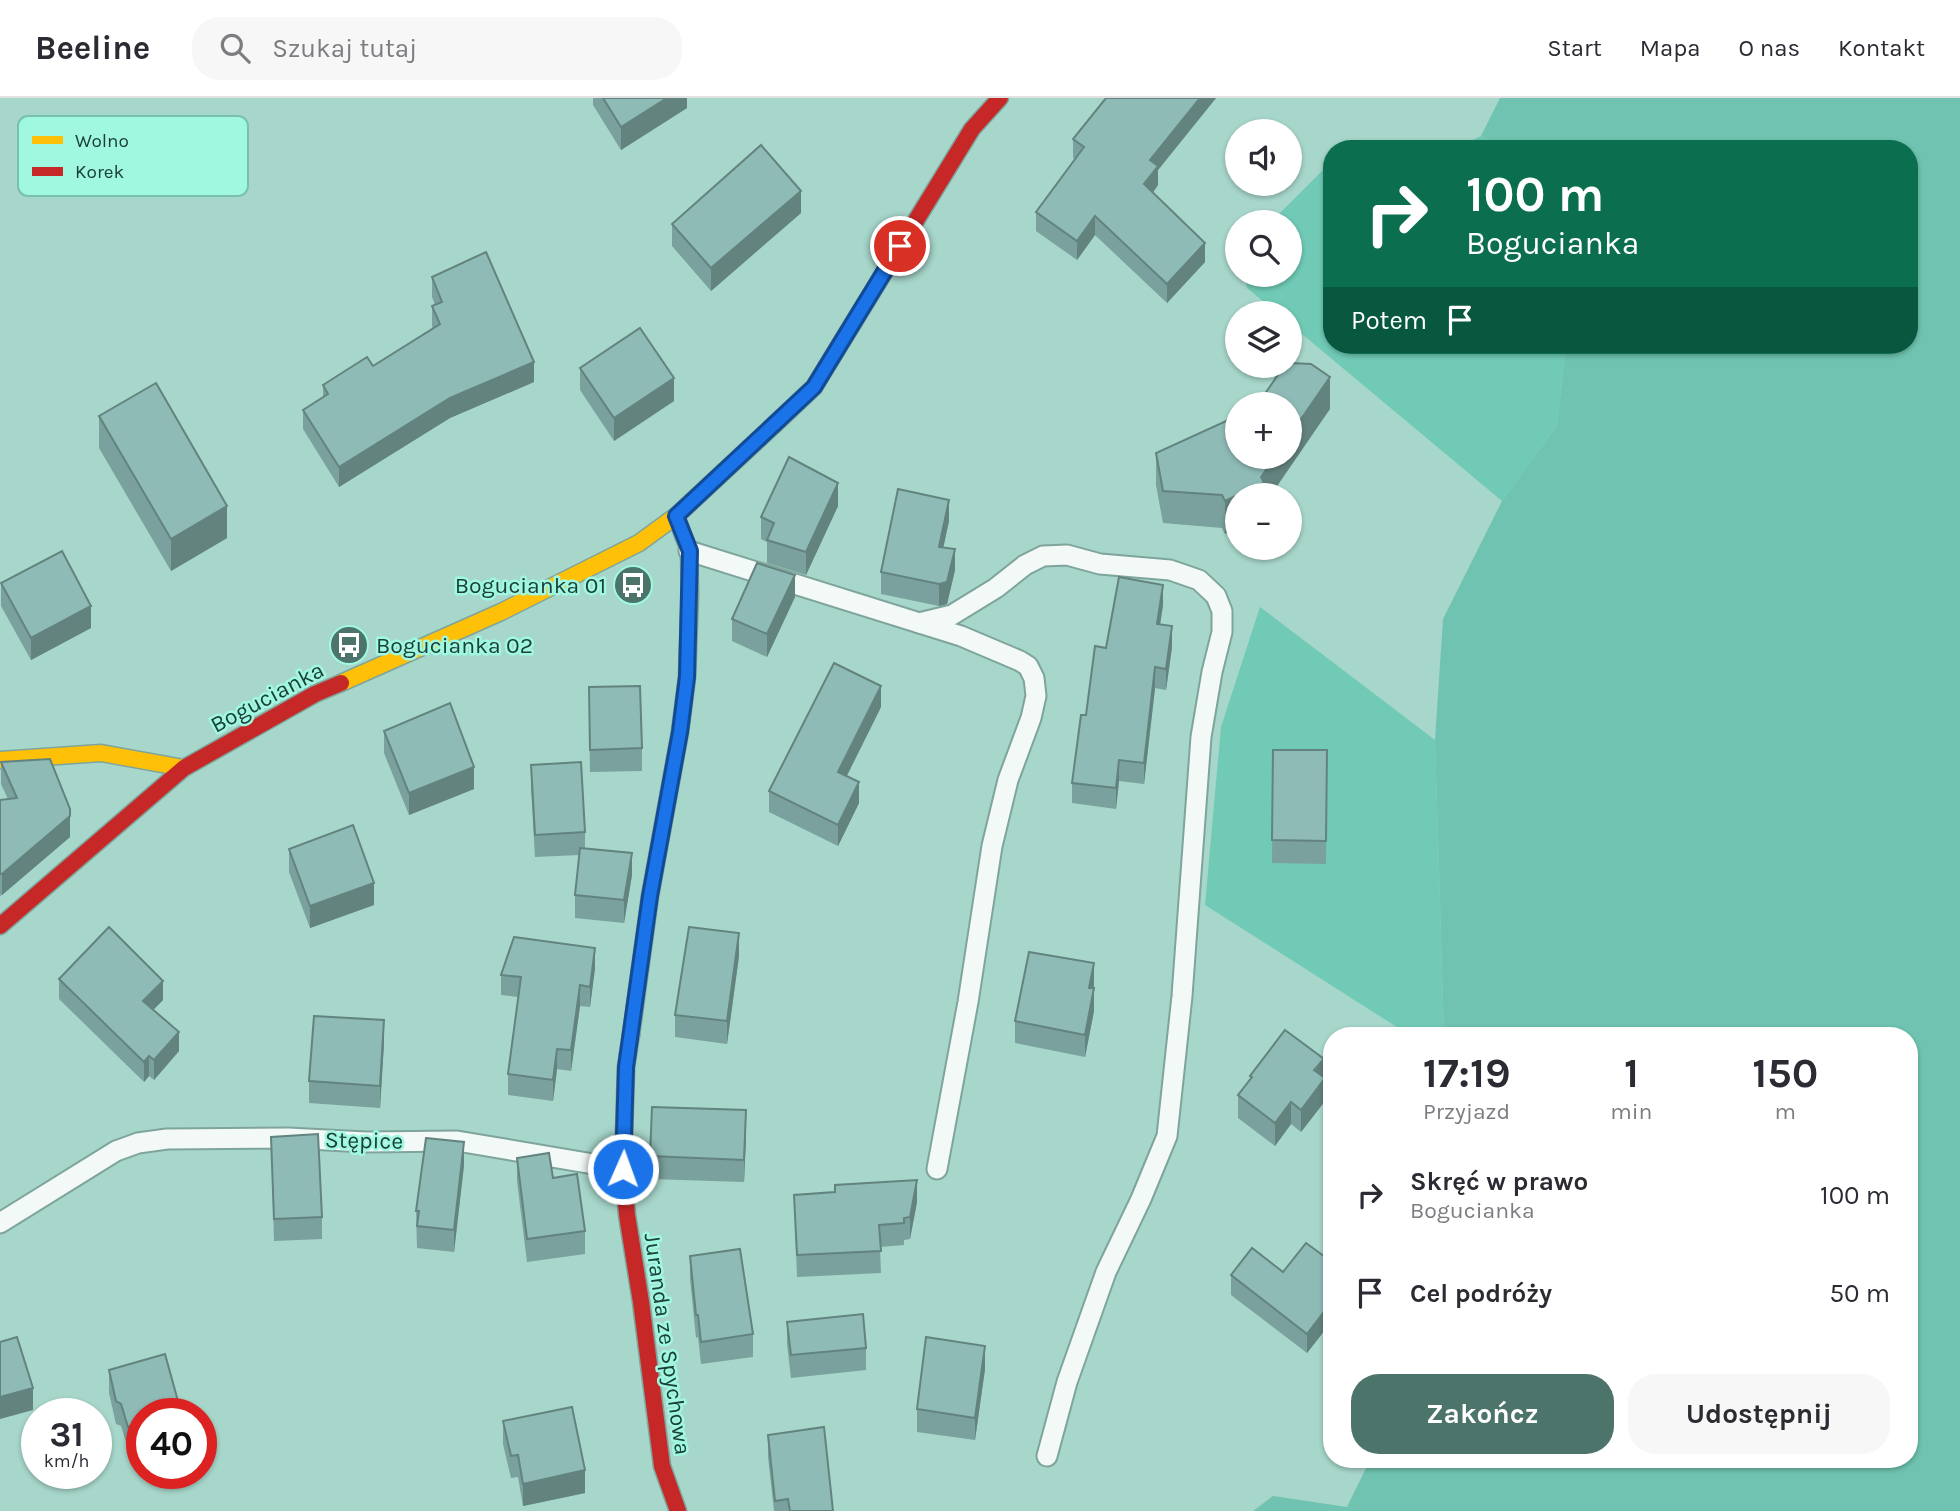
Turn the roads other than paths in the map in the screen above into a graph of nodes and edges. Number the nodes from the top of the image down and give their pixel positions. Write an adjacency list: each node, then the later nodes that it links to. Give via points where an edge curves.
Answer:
1 (1000, 98): 2 (street, Bogucianka, via 972,129 814,387)
2 (676, 516): 3 (street, Juranda ze Spychowa); 6 (street, Bogucianka, via 639,543 501,612 315,694)
3 (690, 551): 4 (lane); 8 (street, Juranda ze Spychowa, via 687,677 626,1067)
4 (919, 623): 9 (lane, via 1020,660 1034,678 1036,696 992,846); 11 (lane, via 952,615 1043,556 1067,555 1100,564 1170,570 1199,580 1216,596 1222,611 1201,737 1167,1136 1106,1272 1067,1382)
5 (0, 760): 6 (street, via 101,753)
6 (184, 768): 7 (street, Bogucianka)
7 (0, 926)
8 (623, 1169): 10 (lane, Stępice, via 457,1140 167,1139 116,1151); 12 (street, Juranda ze Spychowa, via 662,1466)
9 (937, 1169)
10 (0, 1223)
11 (1047, 1456)
12 (678, 1511)

